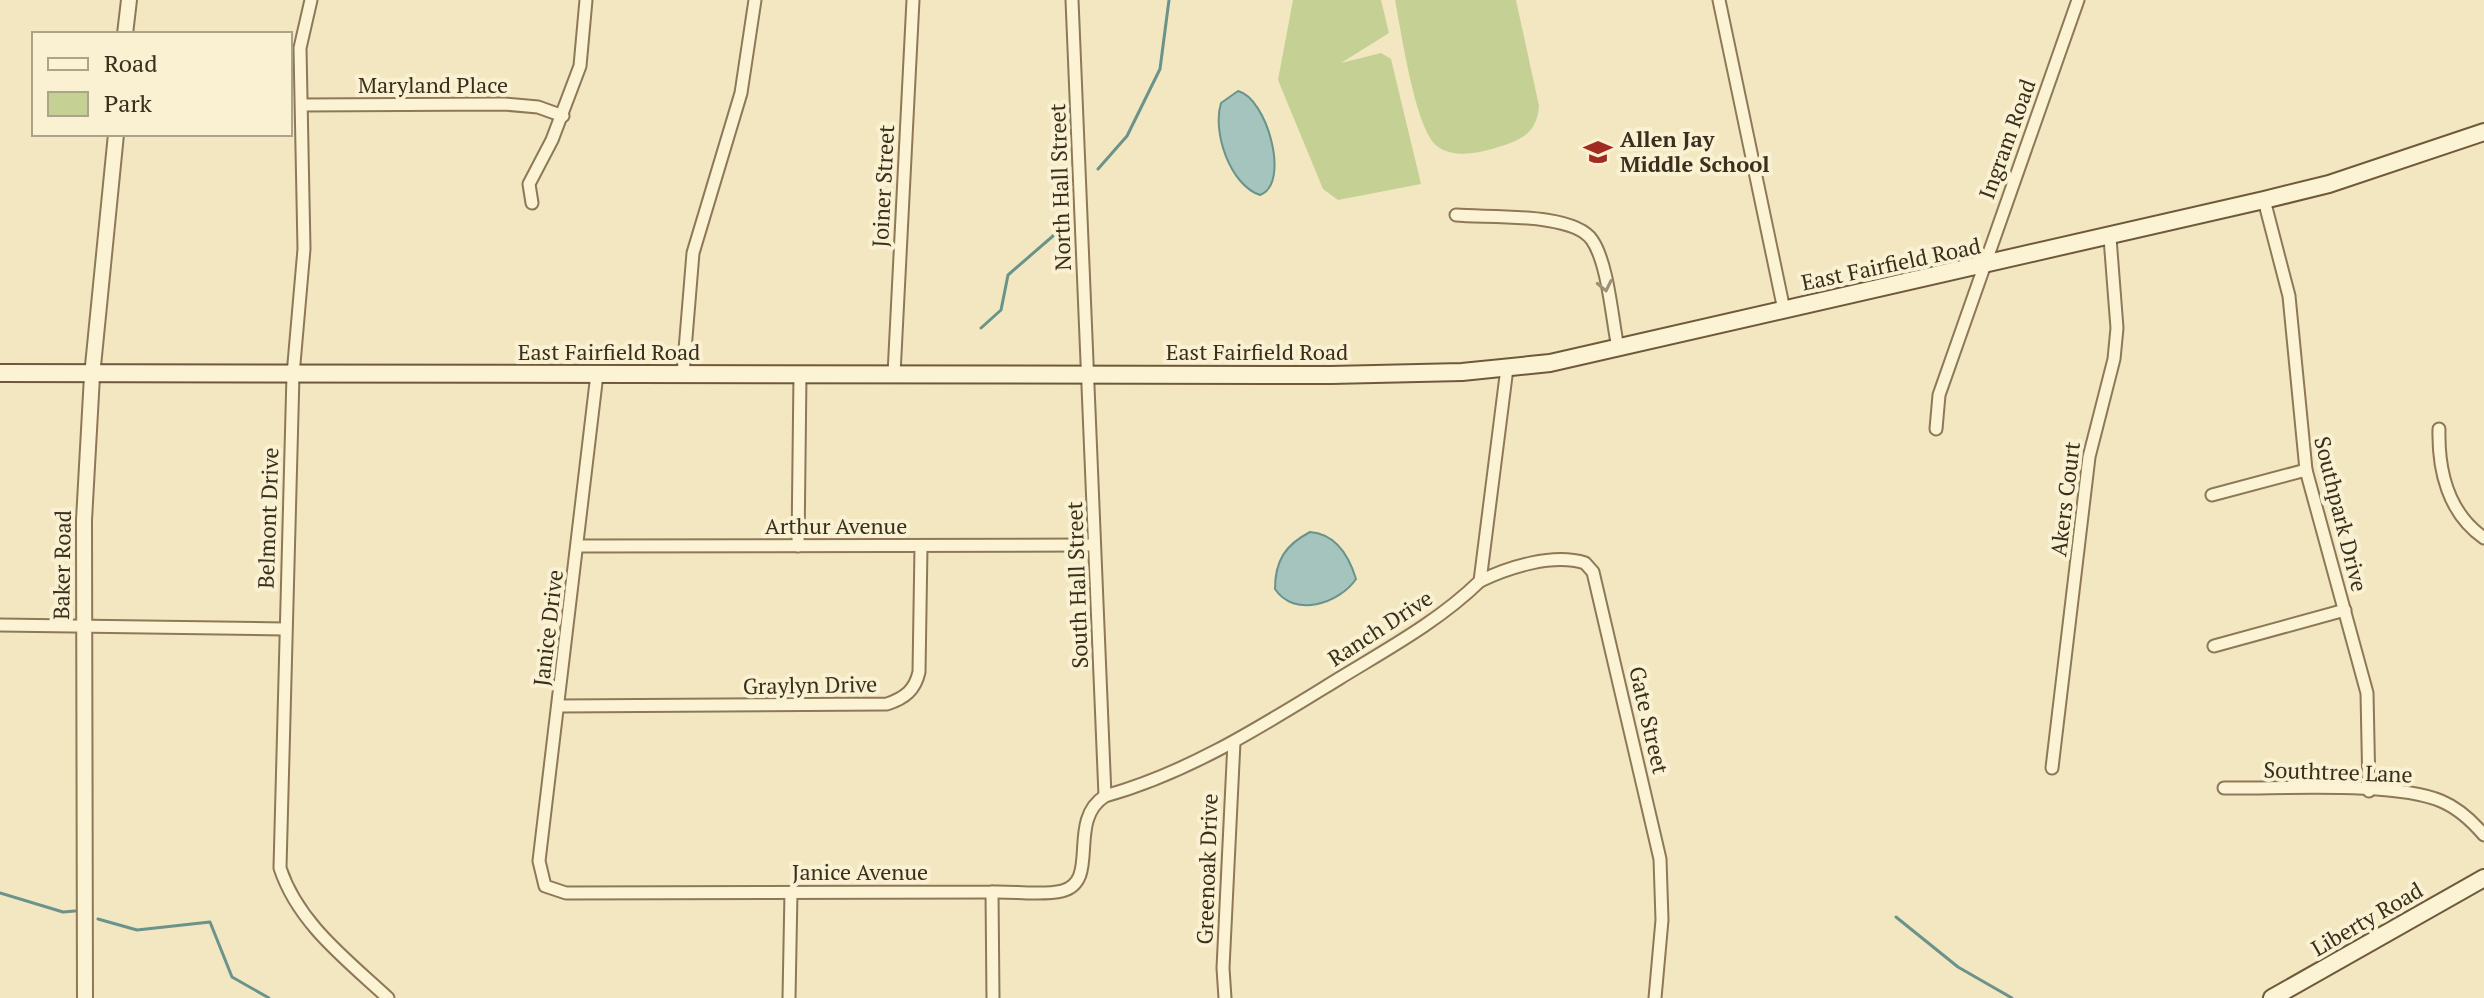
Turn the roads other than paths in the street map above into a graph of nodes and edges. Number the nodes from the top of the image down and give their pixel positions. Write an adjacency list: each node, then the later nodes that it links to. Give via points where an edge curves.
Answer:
1 (129, 0): 9 (street)
2 (311, 0): 10 (street, Belmont Drive, via 301,31)
3 (586, 0): 11 (street, via 580,66)
4 (755, 0): 25 (street, via 741,93 693,253)
5 (913, 0): 27 (street, Joiner Street)
6 (1072, 0): 23 (street, North Hall Street)
7 (1719, 0): 19 (street)
8 (2078, 0): 18 (street, Ingram Road)
9 (125, 32)
10 (302, 105): 11 (street, Maryland Place, via 504,104); 28 (street, Belmont Drive, via 304,249)
11 (563, 116): 15 (street, via 529,184)
12 (2484, 132): 14 (main road, East Fairfield Road)
13 (116, 136): 29 (street, Baker Road)
14 (2264, 200): 17 (main road, East Fairfield Road); 32 (street, Southpark Drive, via 2289,296)
15 (532, 203)
16 (1456, 215): 20 (street, one-way to 20, via 1571,225 1591,238)
17 (2110, 238): 18 (main road, East Fairfield Road); 47 (street, Akers Court, via 2117,328 2114,359 2089,457)
18 (1983, 266): 19 (main road, East Fairfield Road); 30 (street, Ingram Road, via 1939,395)
19 (1784, 310): 20 (main road, East Fairfield Road)
20 (1618, 348): 21 (main road, East Fairfield Road)
21 (1507, 368): 23 (main road, East Fairfield Road, via 1360,375); 39 (street)
22 (0, 373): 29 (main road, East Fairfield Road)
23 (1090, 373): 27 (main road, East Fairfield Road); 35 (street, South Hall Street)
24 (597, 374): 25 (main road, East Fairfield Road); 28 (main road, East Fairfield Road); 36 (street, Janice Drive)
25 (683, 374): 26 (main road, East Fairfield Road)
26 (800, 374): 27 (main road, East Fairfield Road); 37 (street)
27 (894, 374)
28 (293, 375): 29 (main road, East Fairfield Road); 43 (street, Belmont Drive)
29 (92, 376): 42 (street, Baker Road)
30 (1936, 429)
31 (2439, 429): 34 (street, via 2438,463 2445,486)
32 (2306, 470): 33 (street); 40 (street, Southpark Drive)
33 (2212, 495)
34 (2484, 538)
35 (1094, 545): 38 (street, Arthur Avenue); 50 (street, South Hall Street)
36 (578, 546): 37 (street, Arthur Avenue); 45 (street, Janice Drive)
37 (798, 546): 38 (street, Arthur Avenue)
38 (921, 547): 45 (street, Graylyn Drive, via 919,672 912,689 898,701)
39 (1480, 581): 46 (street, Ranch Drive, via 1424,627); 61 (street, Gate Street, via 1509,569 1561,560 1585,563 1593,572 1660,859 1662,920)
40 (2345, 610): 44 (street); 49 (street, Southpark Drive, via 2367,693)
41 (0, 625): 42 (street)
42 (83, 628): 43 (street); 56 (street, Baker Road)
43 (284, 629): 57 (street, Belmont Drive, via 280,868 302,914)
44 (2214, 646)
45 (559, 706): 53 (street, Janice Drive, via 539,861)
46 (1234, 742): 50 (street, Ranch Drive); 60 (street, Greenoak Drive)
47 (2052, 768)
48 (2224, 788): 49 (street, Southtree Lane)
49 (2369, 791): 51 (street, Southtree Lane, via 2442,801 2471,819)
50 (1105, 796): 55 (street, Janice Avenue, via 1086,816 1082,873 1074,885 1062,891)
51 (2484, 835)
52 (2484, 878): 62 (main road, Liberty Road)
53 (545, 886): 54 (street, Janice Avenue, via 566,893)
54 (791, 892): 55 (street, Janice Avenue); 58 (street)
55 (992, 892): 59 (street)
56 (85, 998)
57 (388, 998)
58 (789, 998)
59 (993, 998)
60 (1225, 998)
61 (1655, 998)
62 (2272, 998)

